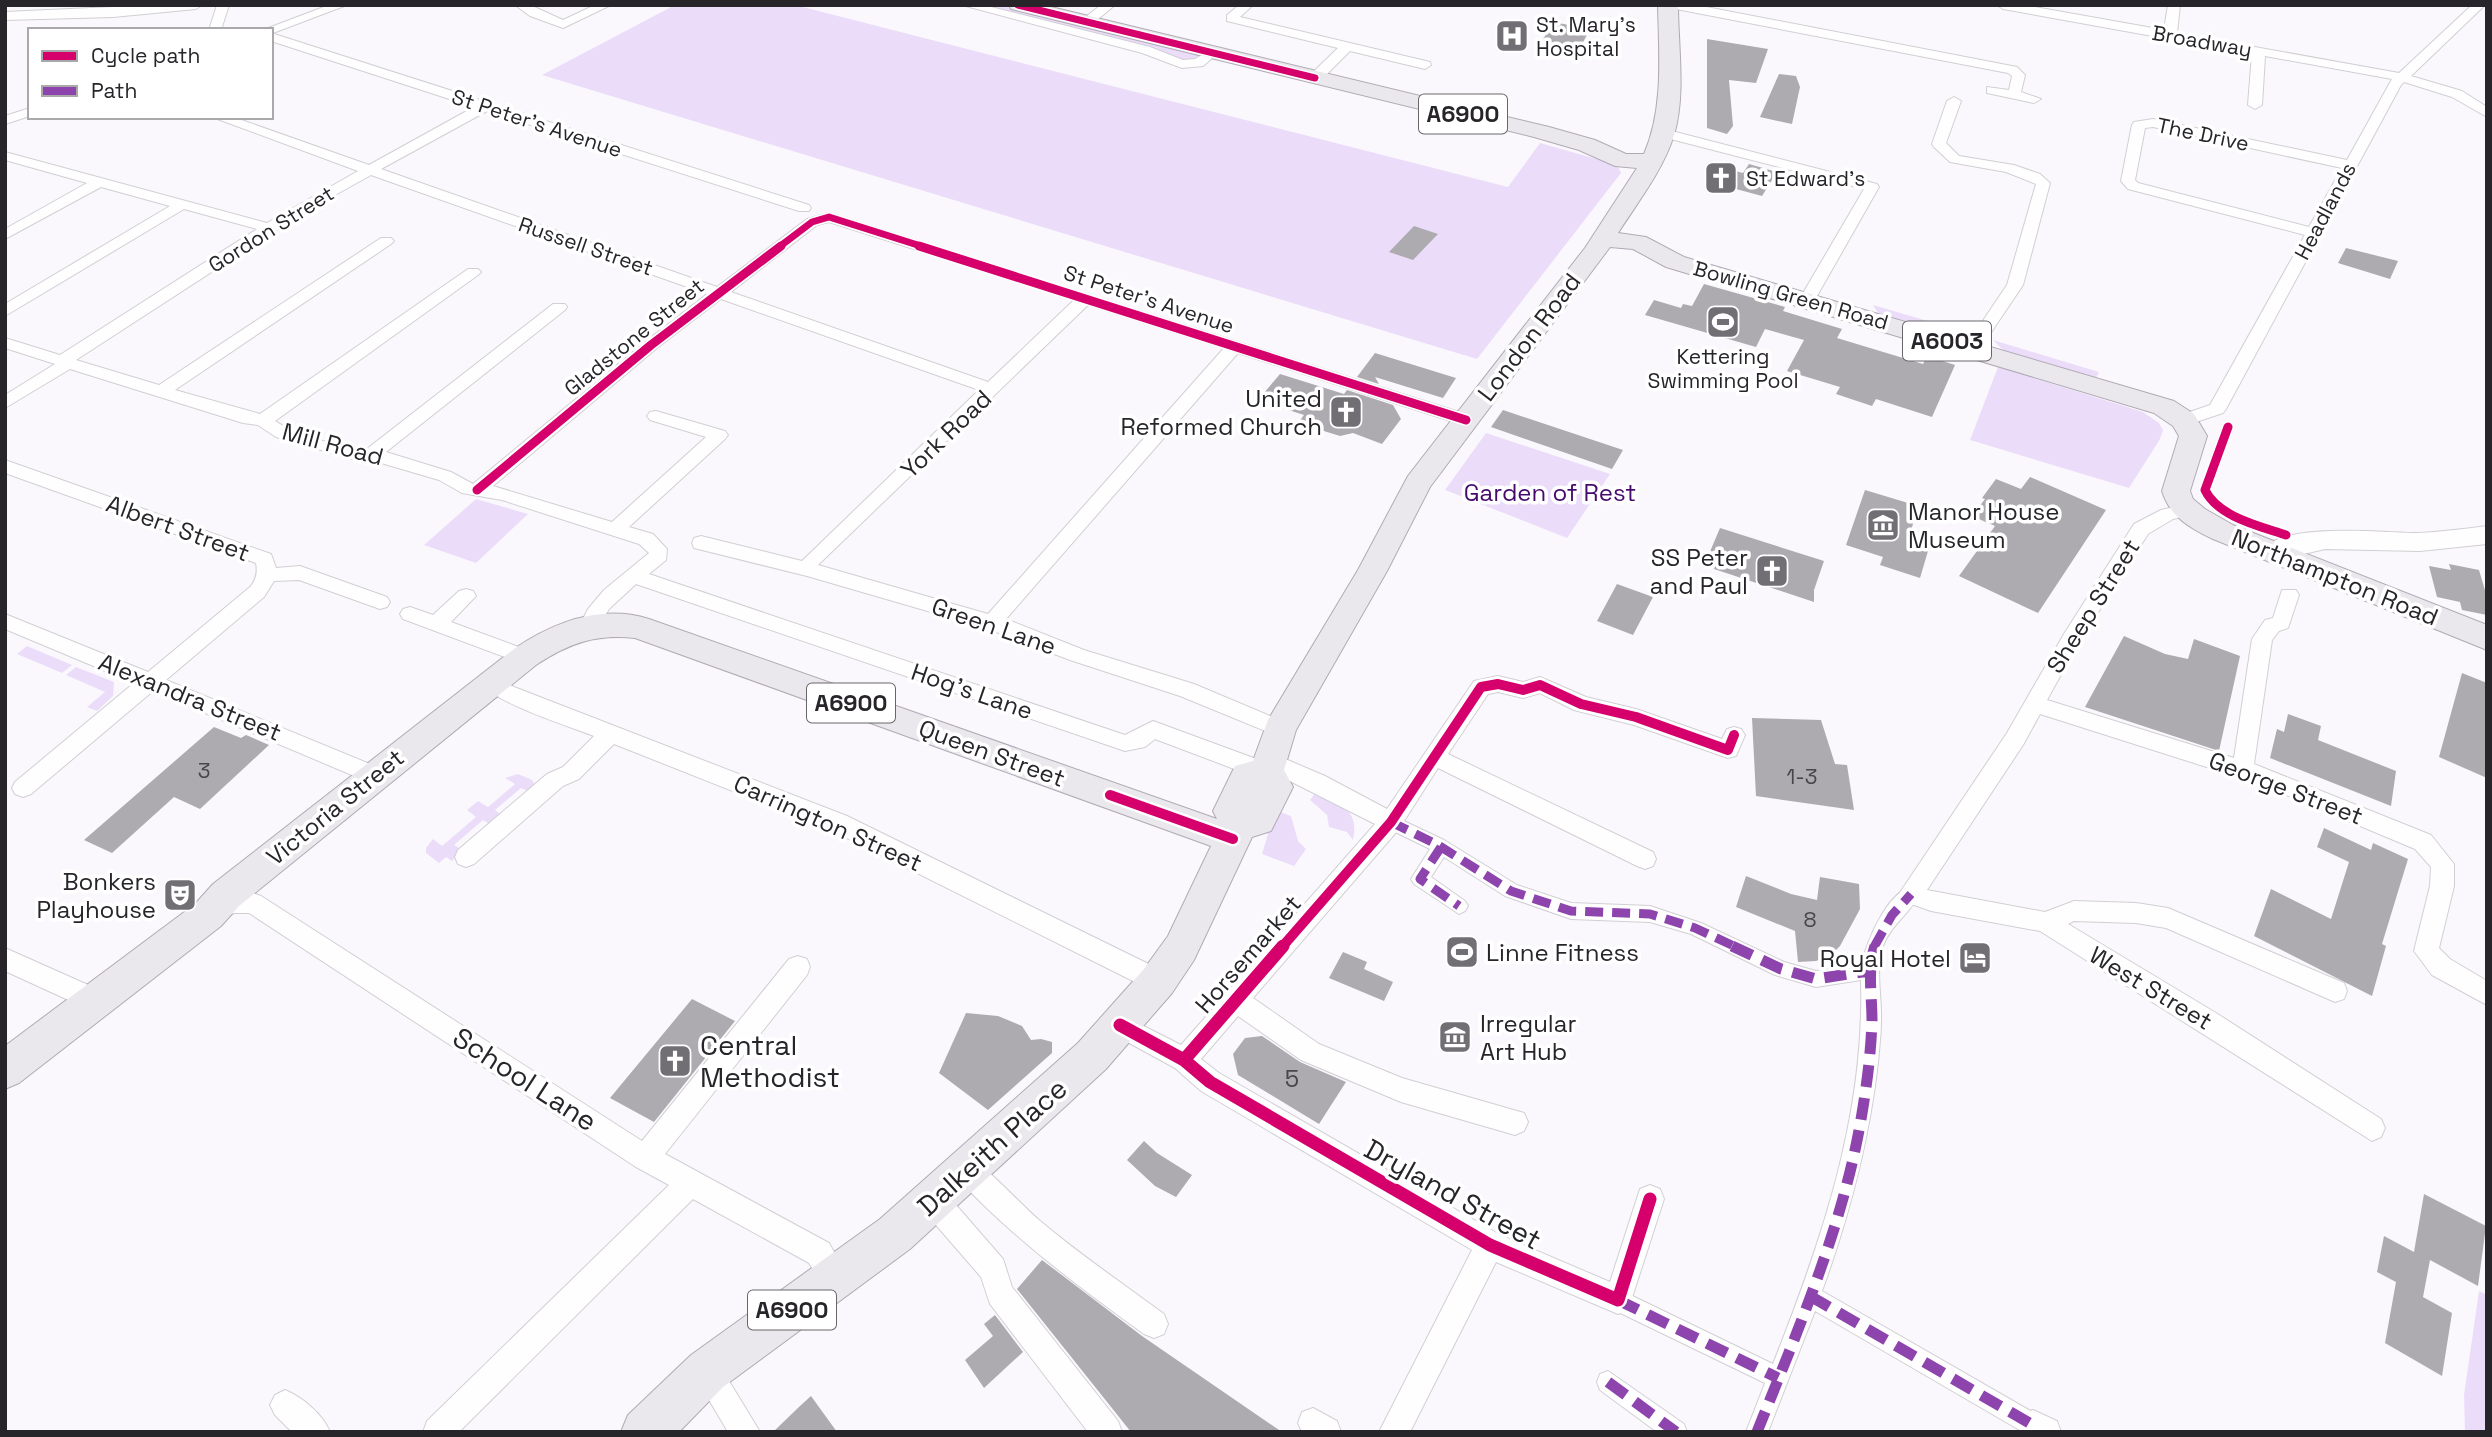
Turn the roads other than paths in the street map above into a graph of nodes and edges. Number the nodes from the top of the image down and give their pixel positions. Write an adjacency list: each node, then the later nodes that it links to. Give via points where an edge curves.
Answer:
1 (196, 5): 15 (street, via 101,14)
2 (223, 5): 17 (street)
3 (341, 5): 18 (street)
4 (522, 5): 5 (street, via 563,24)
5 (605, 5)
6 (968, 5): 23 (street, via 1146,50 1182,64 1198,63)
7 (1018, 5): 16 (main road, A6900)
8 (1109, 5): 16 (street)
9 (1247, 5): 21 (street, via 1231,19)
10 (1668, 5): 37 (main road, London Road, via 1669,88)
11 (1676, 5): 28 (street, via 2012,70 2019,75)
12 (2003, 5): 19 (street, Broadway)
13 (2174, 5): 19 (street)
14 (2479, 5): 25 (street, Headlands)
15 (5, 16)
16 (1087, 22): 23 (main road, A6900)
17 (216, 28)
18 (273, 29)
19 (2170, 35): 22 (street, Broadway)
20 (273, 38): 32 (street, St Peter's Avenue)
21 (1346, 47): 24 (street); 26 (street)
22 (2259, 51): 25 (street, Broadway); 31 (street)
23 (1212, 53): 26 (main road, A6900)
24 (1425, 65)
25 (2401, 77): 34 (street, Broadway, via 2457,94); 40 (street, Headlands)
26 (1315, 78): 39 (main road, A6900, via 1587,145 1623,161)
27 (1992, 90): 28 (street)
28 (2014, 95): 29 (street)
29 (2034, 99)
30 (1954, 101): 62 (street, via 1940,144 1948,154 2024,172 2043,183 2015,285)
31 (2255, 105)
32 (485, 107): 42 (street, Gordon Street); 45 (street, St Peter's Avenue)
33 (28, 113): 36 (street)
34 (2487, 113)
35 (225, 119): 42 (street, Russell Street)
36 (5, 120)
37 (1664, 133): 39 (main road, London Road); 57 (street, via 1872,187)
38 (12, 158): 41 (street); 43 (street)
39 (1652, 161): 48 (main road, London Road)
40 (2349, 165): 49 (street, Headlands); 49 (street, The Drive, via 2153,123 2139,125 2128,181 2133,187)
41 (5, 167)
42 (370, 170): 47 (street, Gordon Street); 55 (street, Russell Street)
43 (99, 182): 44 (street); 50 (street)
44 (183, 204): 47 (street); 59 (street)
45 (804, 208)
46 (819, 218): 55 (street, Gladstone Street); 56 (street, St Peter's Avenue, via 856,225)
47 (269, 229): 63 (street, Gordon Street)
48 (1610, 229): 52 (main road, London Road); 53 (main road, Bowling Green Road / A6003); 53 (main road, Bowling Green Road / A6003, via 1636,254)
49 (2313, 233): 68 (street, Headlands, via 2217,409)
50 (5, 235)
51 (386, 241): 65 (street)
52 (1586, 262): 53 (main road, A6003, via 1608,257); 70 (main road, London Road)
53 (1669, 262): 57 (main road, Bowling Green Road / A6003)
54 (473, 272): 69 (street)
55 (719, 293): 64 (street, Russell Street); 73 (street, Gladstone Street)
56 (1086, 298): 61 (street, St Peter's Avenue); 64 (street, York Road)
57 (1807, 300): 62 (main road, Bowling Green Road / A6003)
58 (559, 307): 71 (street)
59 (5, 311)
60 (5, 343): 63 (street, Mill Road)
61 (1234, 347): 70 (street, St Peter's Avenue); 87 (street)
62 (1975, 350): 68 (main road, Bowling Green Road / A6003, via 2164,407)
63 (65, 362): 65 (street, Mill Road); 66 (street, Gordon Street)
64 (992, 389): 79 (street, York Road)
65 (161, 392): 69 (street, Mill Road)
66 (5, 403)
67 (656, 416): 75 (street, via 719,435)
68 (2184, 419): 74 (main road, via 2193,436 2176,491)
69 (262, 420): 71 (street, Mill Road, via 282,433 352,453)
70 (1466, 421): 97 (main road, London Road, via 1418,482)
71 (372, 454): 73 (street, Mill Road)
72 (5, 466): 80 (street, Albert Street, via 261,558)
73 (477, 490): 75 (street, Mill Road)
74 (2187, 510): 78 (main road, Northampton Road, via 2223,532); 94 (street, Sheep Street, via 2168,514 2141,529)
75 (616, 529): 81 (street, Mill Road, via 646,538 658,549 659,555)
76 (2487, 535): 78 (main road, via 2415,542 2327,539 2299,542)
77 (701, 543): 79 (street, Green Lane)
78 (2274, 552): 90 (main road, Northampton Road)
79 (807, 569): 87 (street, Green Lane)
80 (267, 575): 84 (street, via 300,573); 92 (street, Albert Street, via 257,592)
81 (634, 576): 89 (street, via 609,595); 97 (street, Hog's Lane, via 1125,743 1138,741 1153,729)
82 (2289, 595): 99 (street, via 2281,623 2272,625 2262,639)
83 (466, 596): 88 (street)
84 (380, 602)
85 (410, 614): 88 (street)
86 (5, 621): 92 (street, Alexandra Street)
87 (992, 622): 97 (street, Green Lane, via 1187,690)
88 (436, 624): 91 (street)
89 (590, 625): 91 (main road, Victoria Street / A6900, via 551,638); 103 (main road, Queen Street / A6900, via 638,627)
90 (2487, 638)
91 (525, 657): 93 (main road, Victoria Street / A6900)
92 (149, 681): 100 (street, Alexandra Street); 101 (street, Albert Street)
93 (492, 683): 95 (street, Carrington Street, via 507,694); 100 (main road, Victoria Street / A6900)
94 (2035, 704): 99 (street, George Street); 107 (street, Sheep Street)
95 (610, 734): 105 (street, via 571,773 555,780); 118 (street, Carrington Street, via 839,823)
96 (1734, 735): 98 (street, Horsemarket, via 1728,750 1636,717 1581,704 1540,685 1523,690 1498,684 1481,687)
97 (1271, 754): 102 (street); 103 (main road, via 1276,787 1259,821)
98 (1435, 757): 102 (street, Horsemarket); 106 (street)
99 (2243, 769): 115 (street, George Street, via 2423,842 2442,864 2442,886 2426,951 2441,967)
100 (374, 775): 109 (main road, Victoria Street / A6900, via 226,894)
101 (23, 788)
102 (1391, 822): 104 (street); 117 (street, Horsemarket)
103 (1237, 831): 118 (main road, Horsemarket / A6900, via 1181,948)
104 (1441, 847): 108 (street, via 1420,878); 113 (street, via 1511,891 1571,911 1650,914 1816,979)
105 (466, 857)
106 (1645, 859)
107 (1912, 894): 110 (street, West Street); 113 (street, via 1882,928)
108 (1459, 905)
109 (208, 915): 116 (main road, Victoria Street / A6900); 123 (street, School Lane, via 232,903 253,903)
110 (2045, 922): 114 (street, via 2074,911 2168,918); 122 (street, West Street)
111 (5, 959): 116 (street)
112 (798, 967): 123 (street)
113 (1868, 971): 130 (street, via 1871,1043 1850,1170)
114 (2335, 990)
115 (2487, 994)
116 (97, 1000): 120 (main road, Victoria Street / A6900)
117 (1234, 1000): 119 (street, Horsemarket); 121 (street, via 1310,1052 1401,1090)
118 (1139, 1003): 119 (street); 124 (main road, Dalkeith Place / A6900, via 1092,1056)
119 (1184, 1060): 128 (street, Dryland Street, via 1210,1082)
120 (5, 1070)
121 (1515, 1122)
122 (2372, 1128)
123 (645, 1158): 125 (street, School Lane)
124 (967, 1171): 127 (main road, Dalkeith Place / A6900); 132 (street, via 1043,1243)
125 (689, 1184): 129 (street, School Lane, via 819,1253); 139 (street)
126 (1650, 1199): 131 (street)
127 (933, 1200): 129 (main road, Dalkeith Place / A6900); 142 (street, via 993,1269 1000,1294)
128 (1490, 1245): 131 (street, Dryland Street); 143 (street)
129 (835, 1279): 133 (main road, A6900)
130 (1810, 1296): 134 (street); 137 (street)
131 (1618, 1300): 134 (street, Dryland Street)
132 (1154, 1324)
133 (707, 1371): 140 (main road, A6900); 141 (street)
134 (1779, 1378): 145 (street)
135 (1608, 1382): 144 (street)
136 (285, 1405): 138 (street)
137 (2039, 1428)
138 (315, 1432)
139 (438, 1432)
140 (645, 1432)
141 (745, 1432)
142 (1107, 1432)
143 (1394, 1432)
144 (1676, 1432)
145 (1756, 1432)

